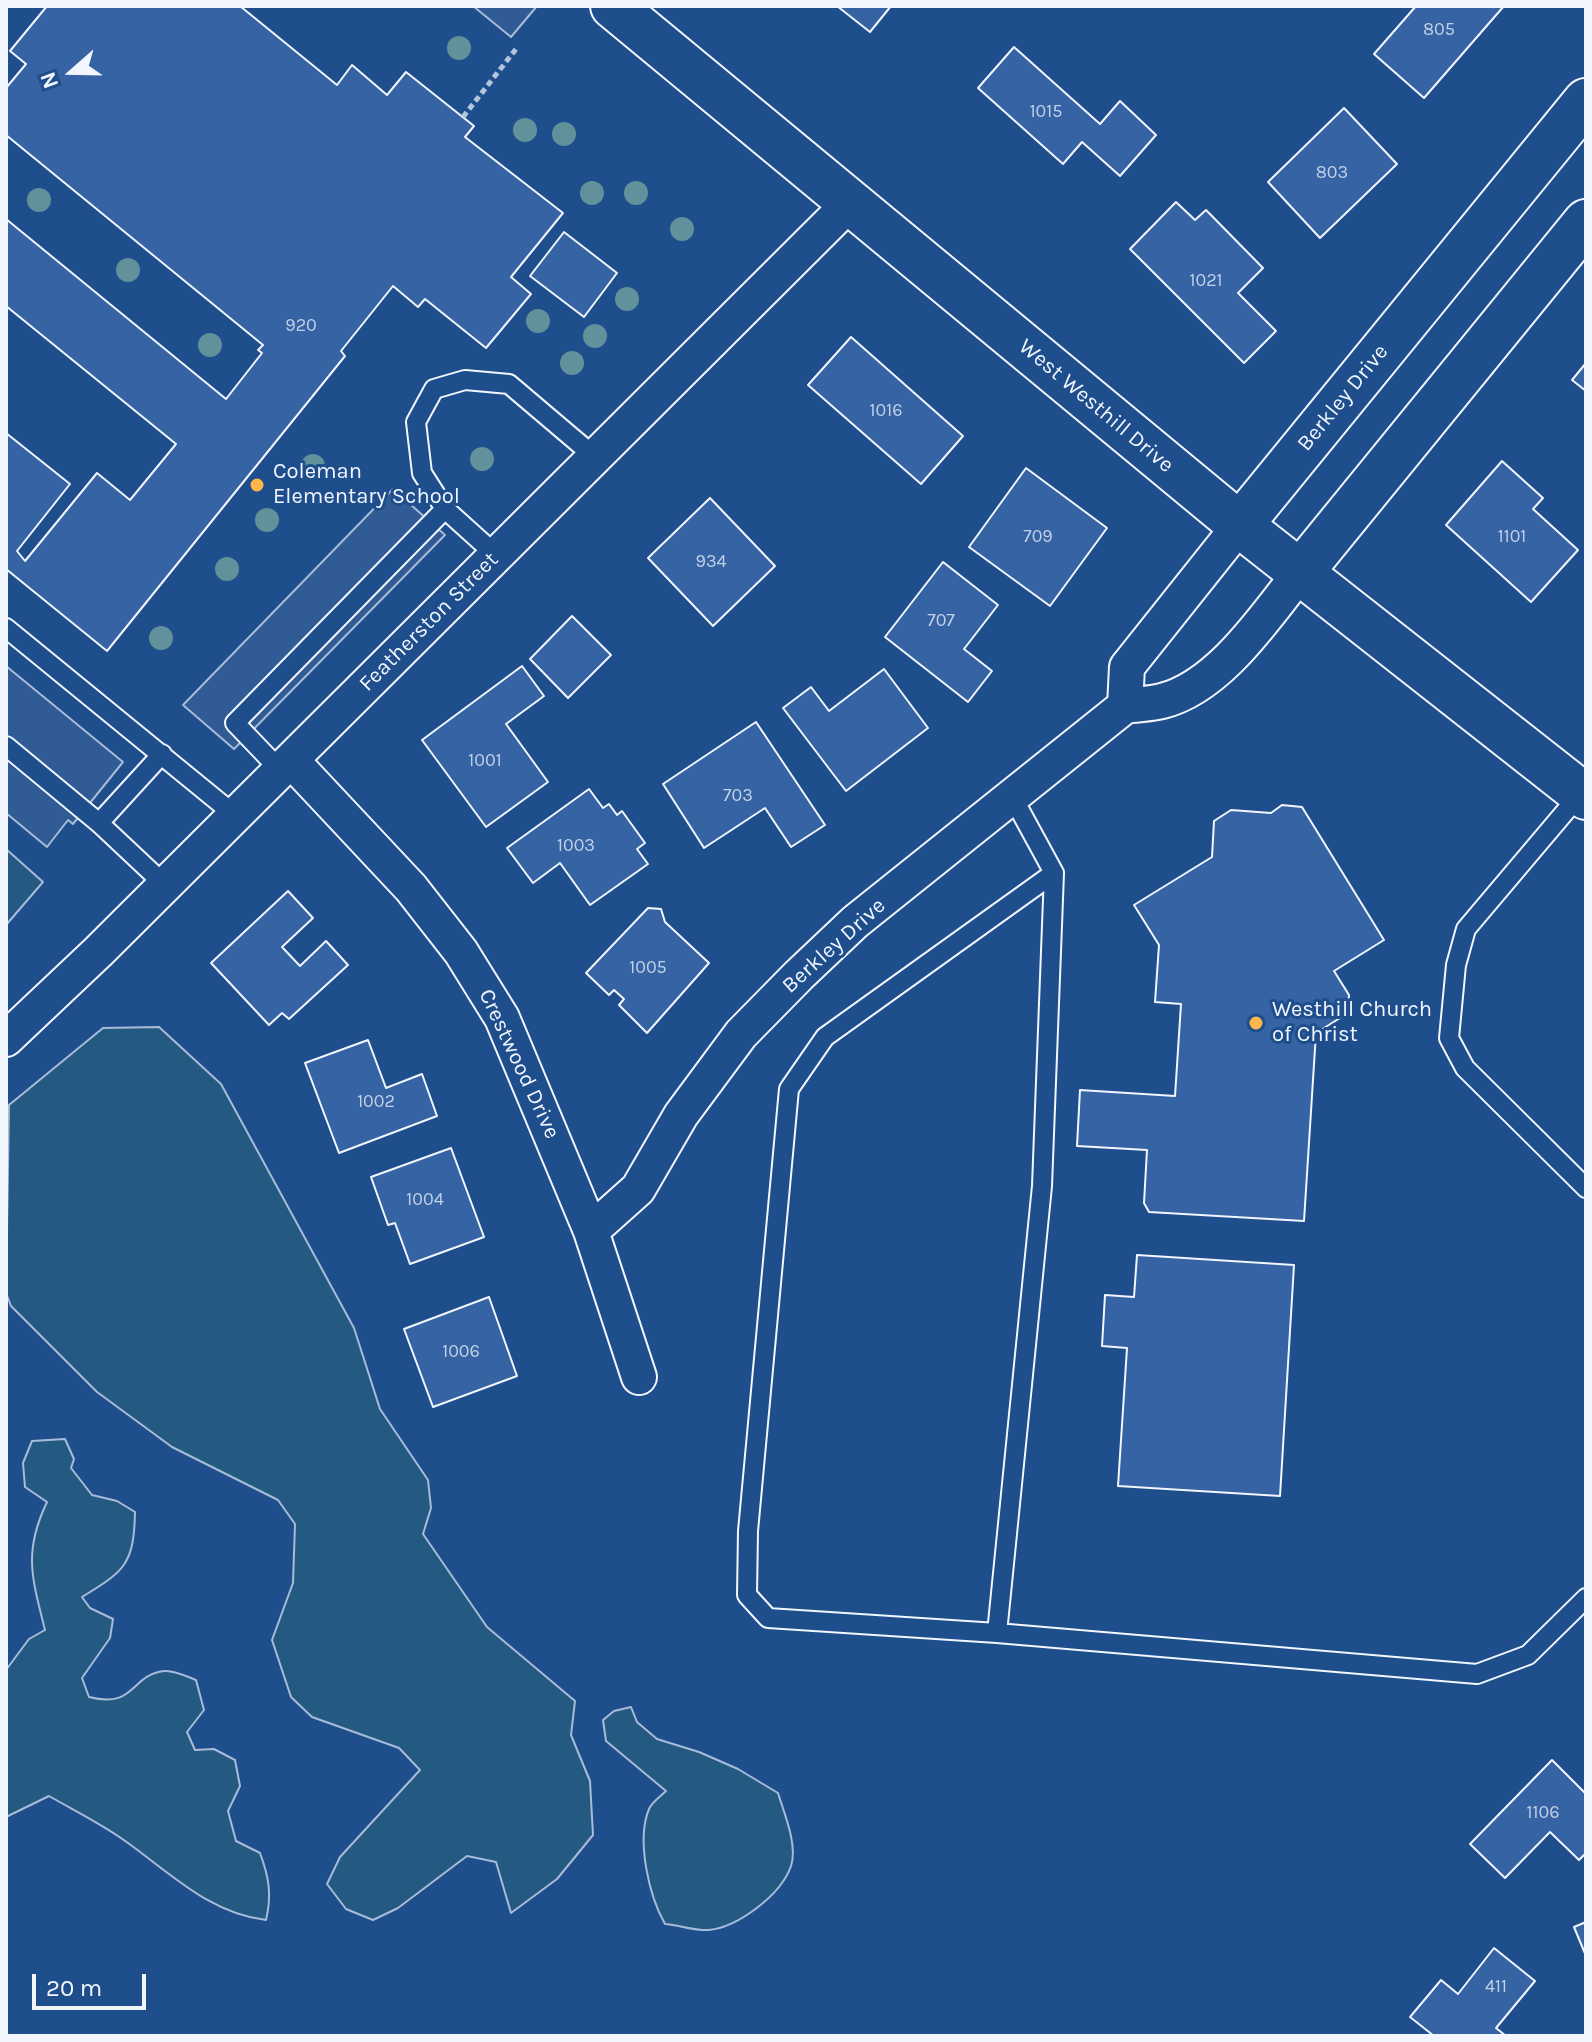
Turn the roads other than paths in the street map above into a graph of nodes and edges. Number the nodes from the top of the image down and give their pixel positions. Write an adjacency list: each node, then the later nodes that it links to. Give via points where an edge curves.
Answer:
1 (613, 6): 3 (street, West Westhill Drive)
2 (1586, 101): 7 (street, Berkley Drive)
3 (850, 203): 5 (street, Featherston Street); 7 (street, West Westhill Drive)
4 (1586, 222): 9 (street)
5 (595, 457): 6 (lane, via 509,384 465,380 434,389 416,422 422,473); 8 (street, Featherston Street)
6 (445, 509): 8 (lane); 14 (lane, via 235,723)
7 (1240, 525): 9 (street, West Westhill Drive); 11 (street, Berkley Drive, via 1127,667)
8 (496, 555): 14 (street, Featherston Street)
9 (1300, 573): 11 (street, via 1236,653 1204,679 1163,701); 15 (street, West Westhill Drive)
10 (6, 628): 13 (lane)
11 (1125, 706): 16 (street, Berkley Drive)
12 (6, 746): 18 (lane)
13 (162, 754): 17 (lane); 18 (lane)
14 (286, 765): 17 (street, Featherston Street); 23 (street, Crestwood Drive, via 411,888 461,952 502,1018)
15 (1583, 795): 22 (lane, via 1466,929 1456,965 1449,1038 1465,1068)
16 (1012, 796): 19 (lane); 23 (street, Berkley Drive, via 855,922 741,1034 681,1115 638,1189)
17 (236, 816): 20 (street, Featherston Street)
18 (99, 823): 20 (lane)
19 (1054, 873): 26 (lane, via 1042,1186); 26 (lane, via 825,1037 789,1089 748,1531 747,1595 768,1618)
20 (165, 885): 21 (street, Featherston Street)
21 (6, 1039)
22 (1586, 1188)
23 (591, 1231): 24 (street, Crestwood Drive)
24 (639, 1377)
25 (1586, 1598): 26 (lane, via 1528,1655 1477,1674)
26 (997, 1633)

